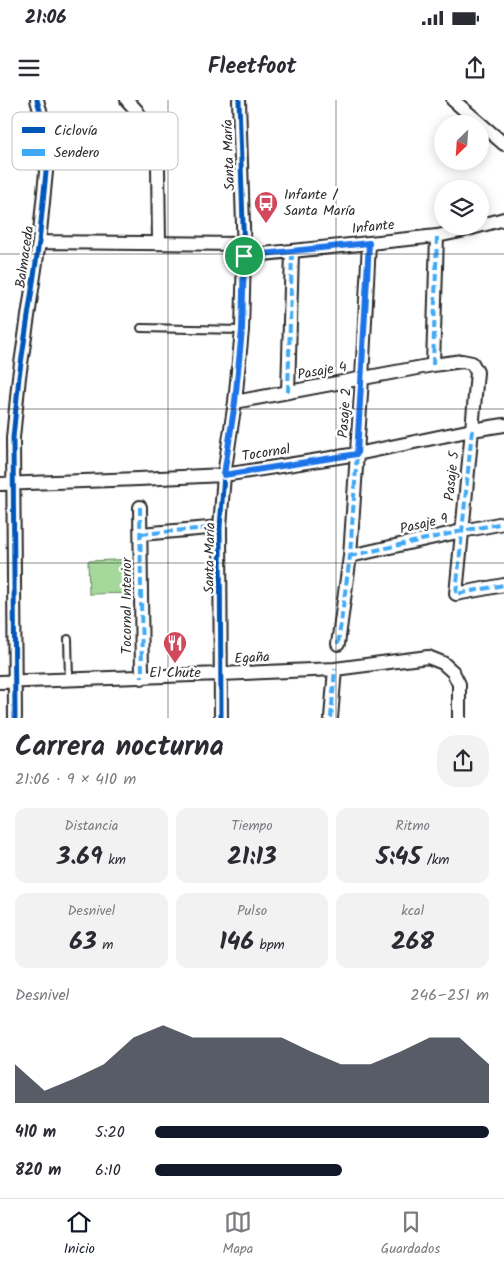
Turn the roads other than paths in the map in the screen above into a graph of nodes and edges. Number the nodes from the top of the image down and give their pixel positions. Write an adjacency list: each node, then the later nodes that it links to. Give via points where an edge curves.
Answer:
1 (127, 100): 4 (street)
2 (239, 100): 13 (street, Santa María)
3 (453, 100): 5 (street)
4 (138, 112)
5 (504, 144)
6 (46, 170): 10 (street, Balmaceda)
7 (158, 170): 11 (street)
8 (504, 219): 9 (street, Infante)
9 (437, 236): 12 (street, Infante); 18 (street)
10 (39, 242): 11 (street, Infante); 27 (street, Balmaceda, via 19,377 13,438)
11 (159, 243): 13 (street, Infante)
12 (369, 243): 14 (street, Infante); 19 (street, Pasaje 2)
13 (244, 250): 14 (street, Infante); 16 (street, Santa María)
14 (292, 252): 20 (street)
15 (140, 328): 16 (lane)
16 (242, 330): 21 (street, Santa María)
17 (472, 363): 18 (street, Pasaje 4, via 462,361); 23 (street, Pasaje 5, via 477,372)
18 (433, 365): 19 (street, Pasaje 4)
19 (362, 379): 20 (street, Pasaje 4); 24 (street, Pasaje 2)
20 (288, 392): 21 (street, Pasaje 4)
21 (235, 402): 25 (street, Santa María)
22 (504, 424): 23 (street, Tocornal)
23 (472, 430): 24 (street, Tocornal); 31 (street, Pasaje 5)
24 (357, 454): 25 (street, Tocornal); 33 (street, Pasaje 2)
25 (224, 475): 27 (street, Tocornal); 30 (street, Santa María)
26 (0, 484): 27 (street, Tocornal)
27 (13, 484): 42 (street, Balmaceda)
28 (140, 507): 32 (street, Tocornal Interior)
29 (504, 523): 31 (street, Pasaje 9)
30 (220, 527): 32 (street); 38 (street, Santa María)
31 (462, 531): 33 (street, Pasaje 9); 34 (street, Pasaje 5, via 456,594)
32 (141, 534): 39 (street, Tocornal Interior)
33 (350, 556): 36 (street, Pasaje 2)
34 (504, 585)
35 (68, 639): 40 (lane)
36 (338, 644)
37 (335, 669): 38 (street, Egaña); 45 (street); 46 (street, Egaña, via 428,658 453,672 459,684)
38 (220, 674): 39 (street, Egaña); 44 (street, Santa María)
39 (142, 678): 40 (street, Egaña)
40 (69, 680): 42 (street, Egaña)
41 (0, 682): 42 (street, Egaña)
42 (14, 682): 43 (street, Balmaceda)
43 (15, 718)
44 (221, 718)
45 (331, 718)
46 (460, 718)

